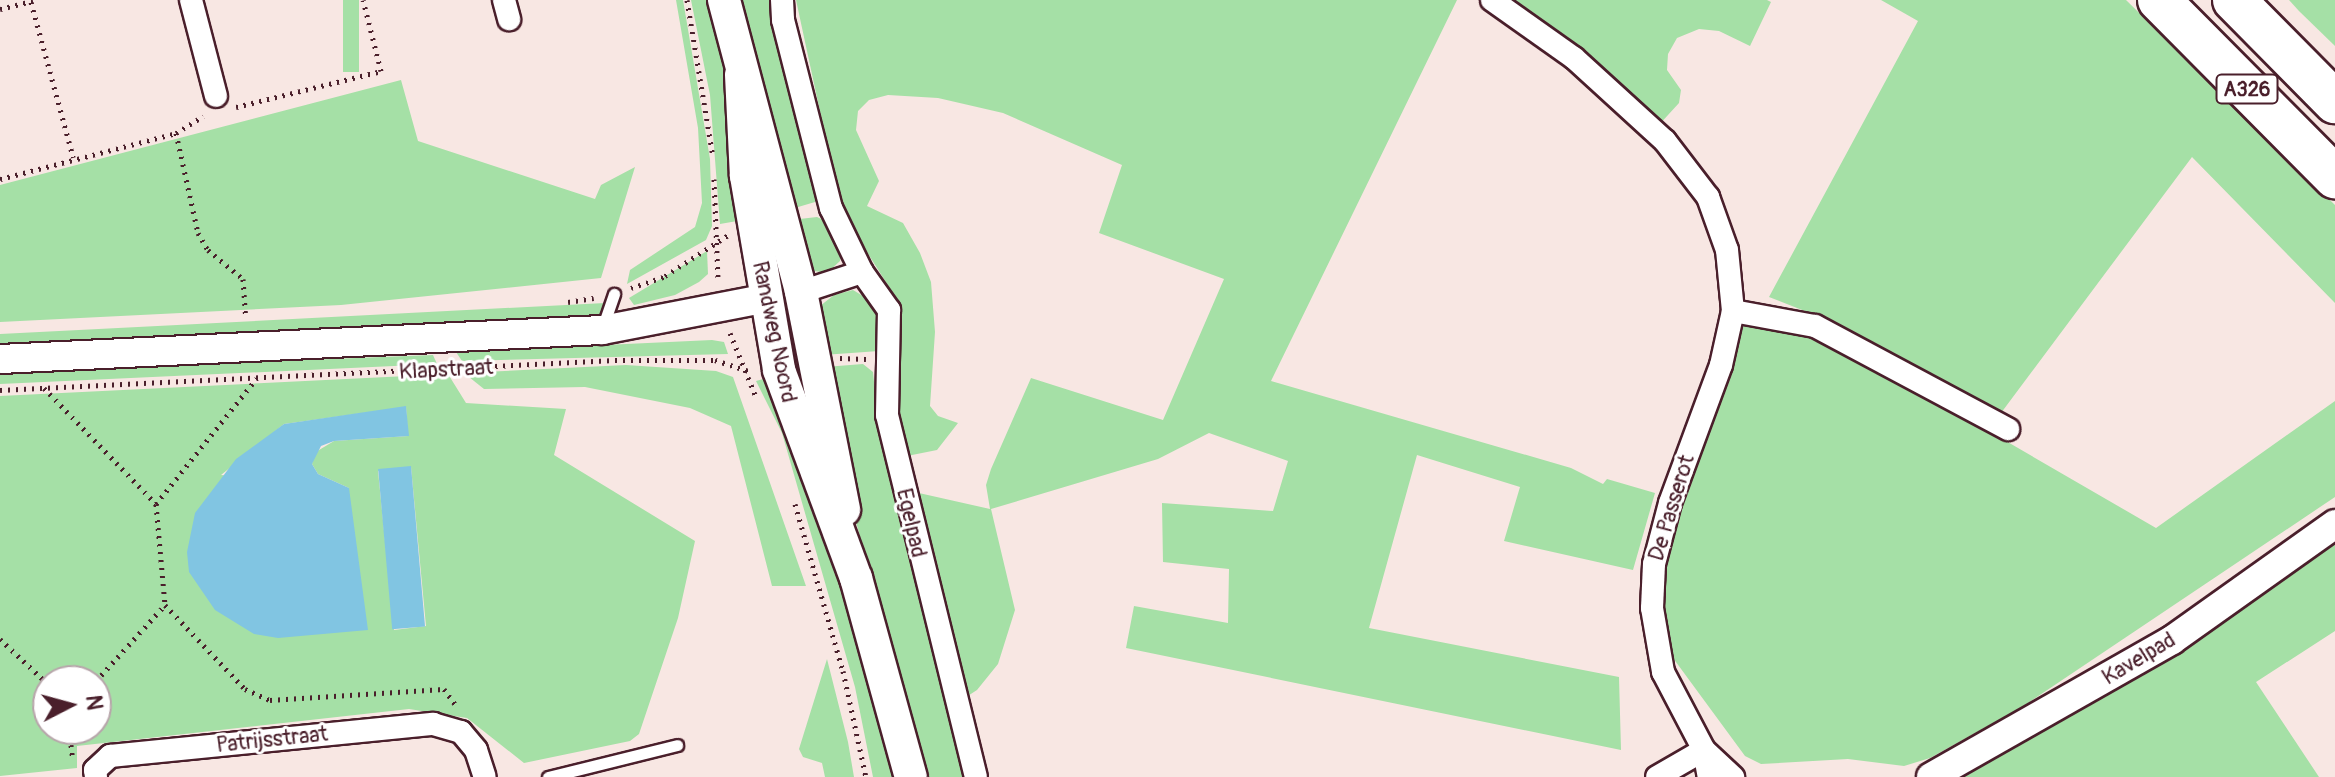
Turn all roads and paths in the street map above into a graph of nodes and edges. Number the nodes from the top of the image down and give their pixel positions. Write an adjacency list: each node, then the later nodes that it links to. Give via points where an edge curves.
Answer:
1 (191, 0): 10 (street)
2 (724, 0): 9 (main road, Randweg Noord)
3 (782, 0): 16 (street, Egelpad, via 831,208)
4 (1492, 0): 21 (street, De Passerot, via 1574,58 1665,141 1708,197 1727,250)
5 (2159, 0): 14 (highway, A326)
6 (2234, 0): 11 (highway, A326)
7 (33, 1): 8 (path); 13 (path)
8 (0, 9)
9 (741, 75): 15 (main road, Randweg Noord); 17 (main road, Randweg Noord)
10 (216, 96)
11 (2335, 102)
12 (176, 133): 24 (path, via 198,233 208,250 243,279)
13 (73, 157)
14 (2335, 177)
15 (753, 226): 18 (path, via 713,241 665,276); 19 (main road, Randweg Noord)
16 (862, 272): 17 (street); 27 (street, Egelpad, via 889,310)
17 (801, 292): 19 (main road, Klapstraat); 28 (main road, Randweg Noord)
18 (614, 294): 20 (path); 25 (lane)
19 (763, 299): 25 (street, Klapstraat); 29 (main road, Randweg Noord)
20 (562, 302)
21 (1733, 311): 33 (street, via 1815,326); 44 (street, De Passerot, via 1721,365 1670,503 1653,579 1652,608 1663,672)
22 (261, 317): 24 (path)
23 (231, 318): 24 (path)
24 (246, 318)
25 (602, 330): 26 (street, Klapstraat)
26 (0, 359)
27 (888, 360): 28 (path); 50 (street, Egelpad, via 887,415)
28 (817, 362): 36 (main road, Randweg Noord)
29 (779, 370): 30 (path, Klapstraat, via 759,374 715,360 615,360); 36 (main road, Randweg Noord)
30 (257, 378): 31 (path, Klapstraat); 34 (path)
31 (44, 388): 32 (path, Klapstraat); 34 (path)
32 (0, 390)
33 (2008, 429)
34 (156, 504): 37 (path)
35 (2335, 524): 54 (street, Kavelpad, via 2172,640)
36 (856, 578): 49 (main road, Randweg Noord)
37 (165, 605): 39 (path); 41 (path, via 245,689 270,700 444,689 454,698)
38 (0, 639): 40 (path)
39 (111, 665)
40 (32, 669)
41 (461, 732): 46 (street, Patrijsstraat, via 433,724 110,756 95,770); 47 (street, via 476,750)
42 (71, 745): 45 (path)
43 (677, 745): 48 (lane)
44 (1704, 750): 51 (street); 52 (street, De Passerot); 53 (street, De Passerot)
45 (73, 765)
46 (96, 777)
47 (485, 777)
48 (548, 777)
49 (911, 777)
50 (976, 777)
51 (1657, 777)
52 (1709, 777)
53 (1733, 777)
54 (1931, 777)

